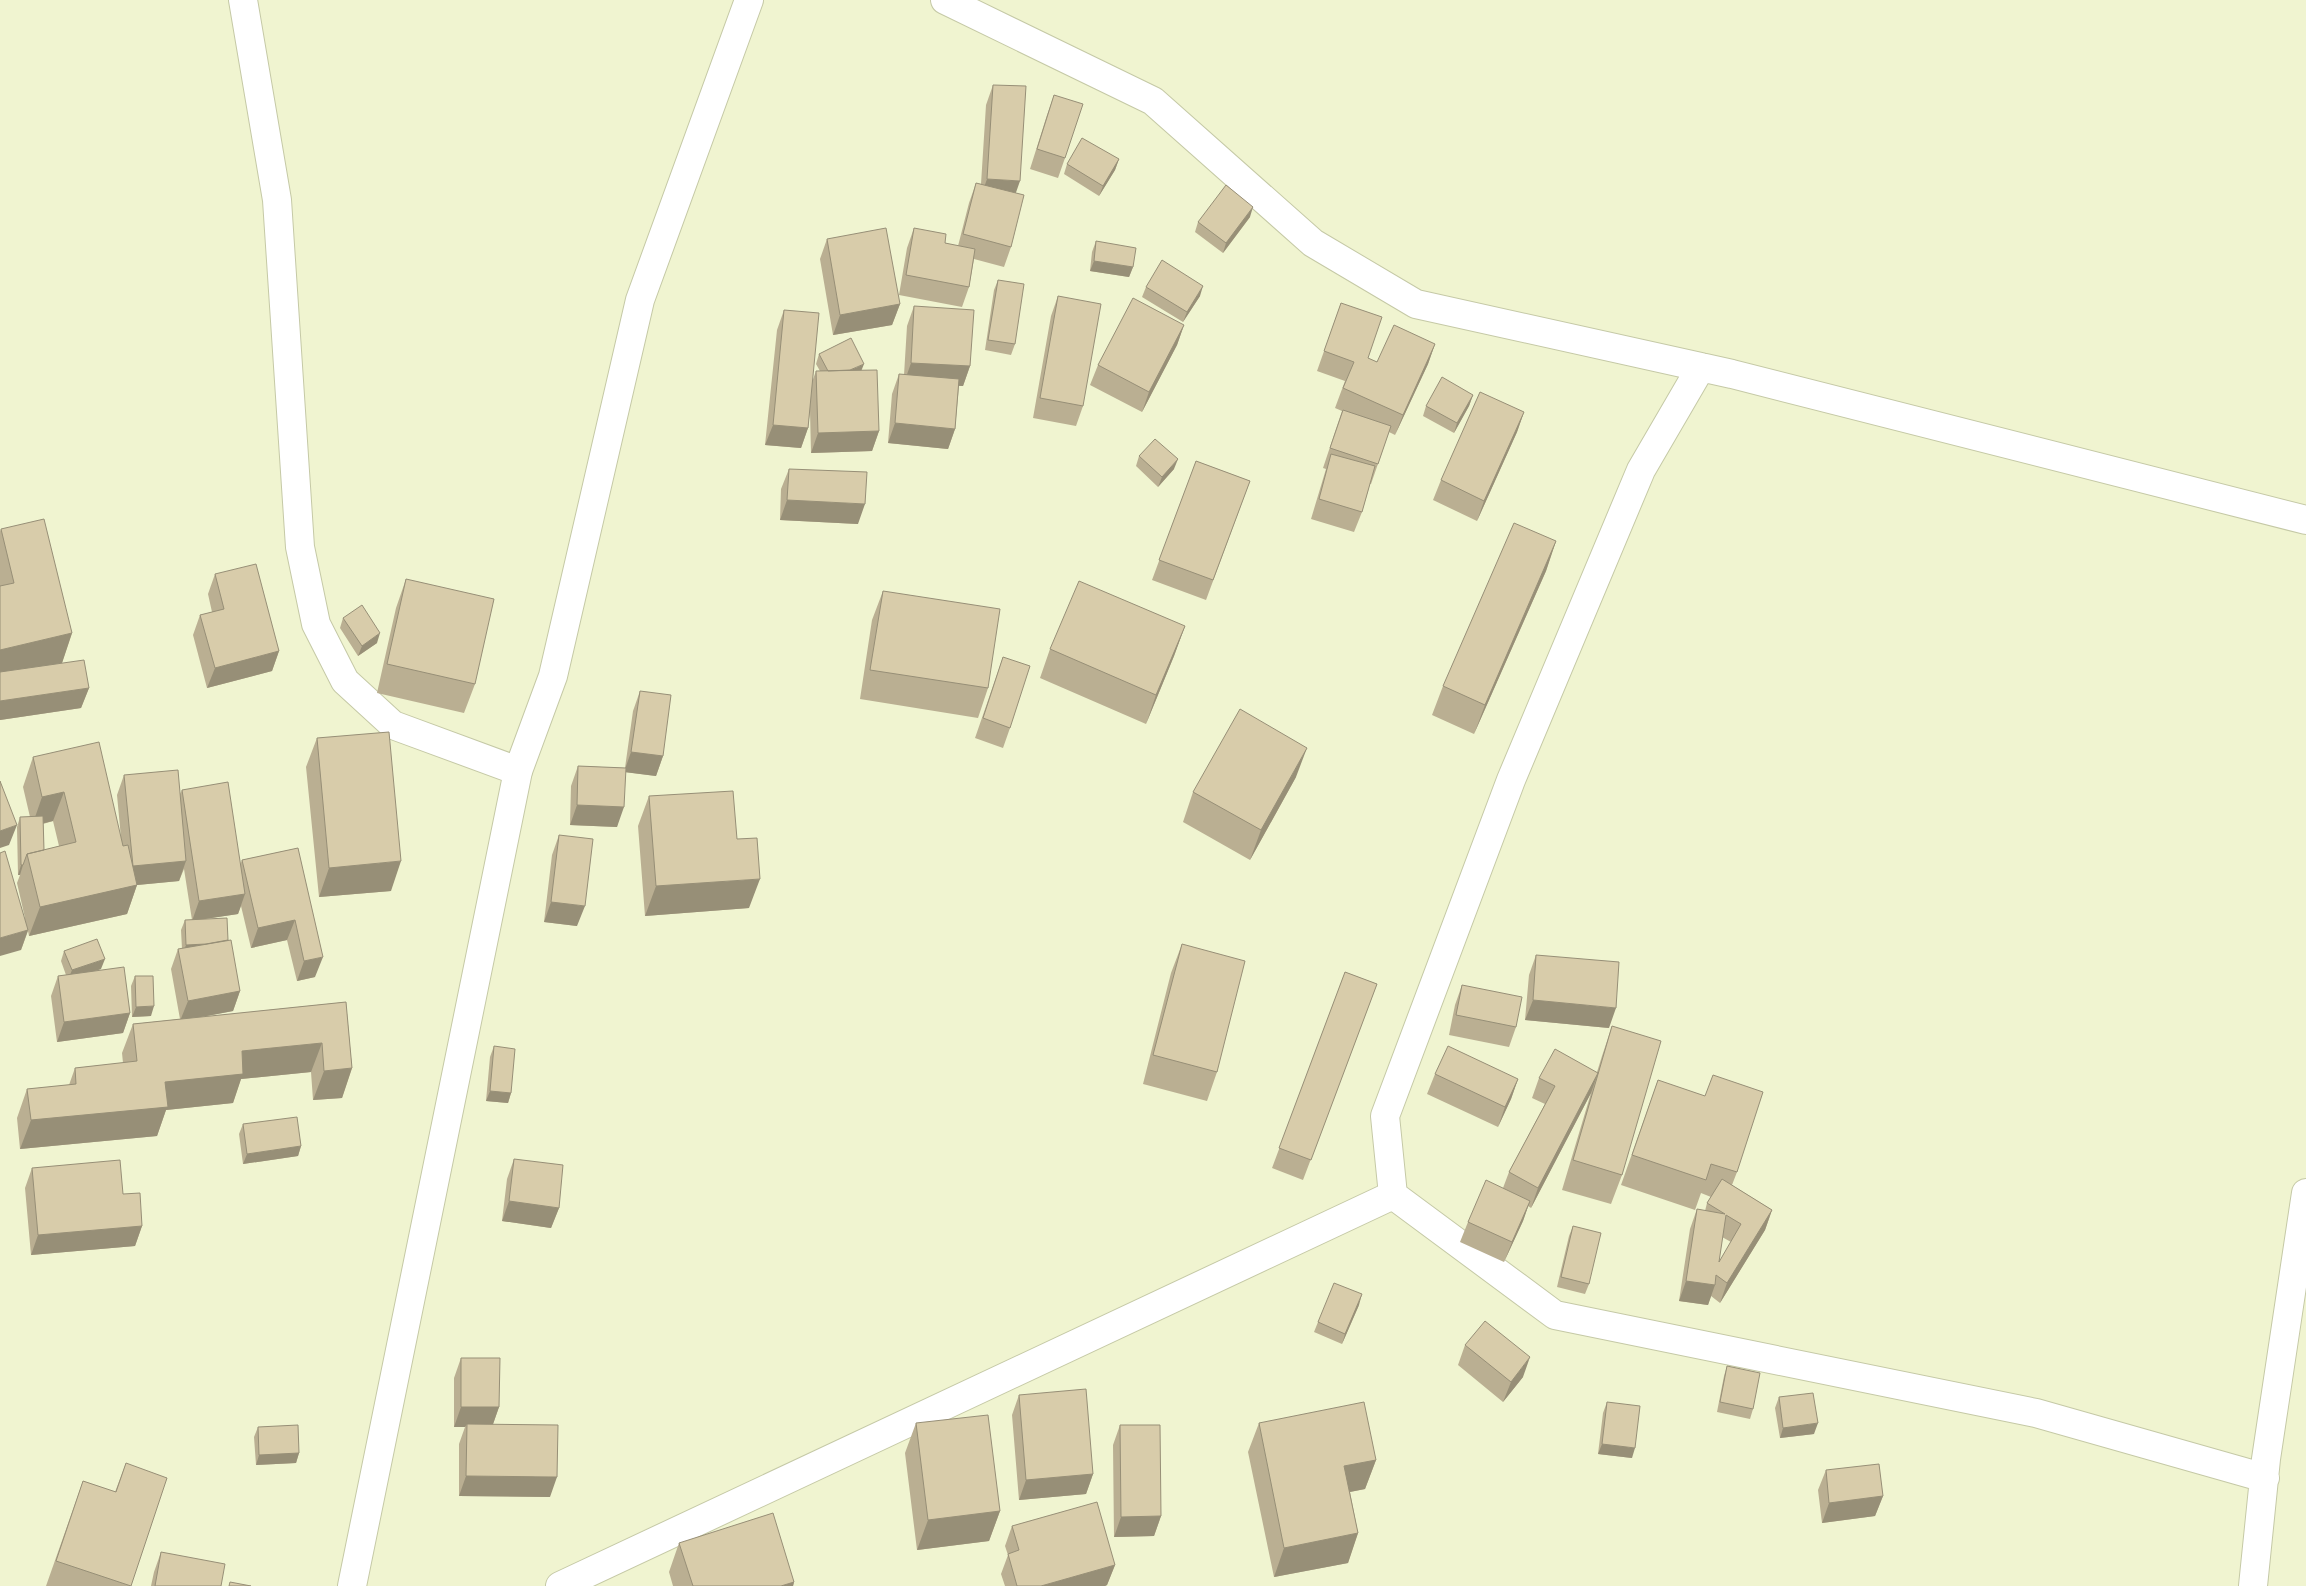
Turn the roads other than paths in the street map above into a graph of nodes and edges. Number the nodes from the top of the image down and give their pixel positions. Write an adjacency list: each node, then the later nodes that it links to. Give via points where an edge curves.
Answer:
1 (243, 0): 6 (street, via 277,200 300,547 316,624 344,681 393,725)
2 (749, 0): 6 (street, via 640,300 553,676)
3 (945, 0): 4 (street, via 1153,101 1312,243 1416,304)
4 (1701, 367): 5 (street); 8 (street, via 1640,470 1511,780 1385,1116)
5 (2306, 520)
6 (518, 771): 10 (street)
7 (2306, 1193): 9 (street)
8 (1393, 1195): 9 (street, via 1555,1315 2036,1413); 11 (street)
9 (2265, 1478): 12 (street)
10 (352, 1586)
11 (560, 1586)
12 (2253, 1586)

